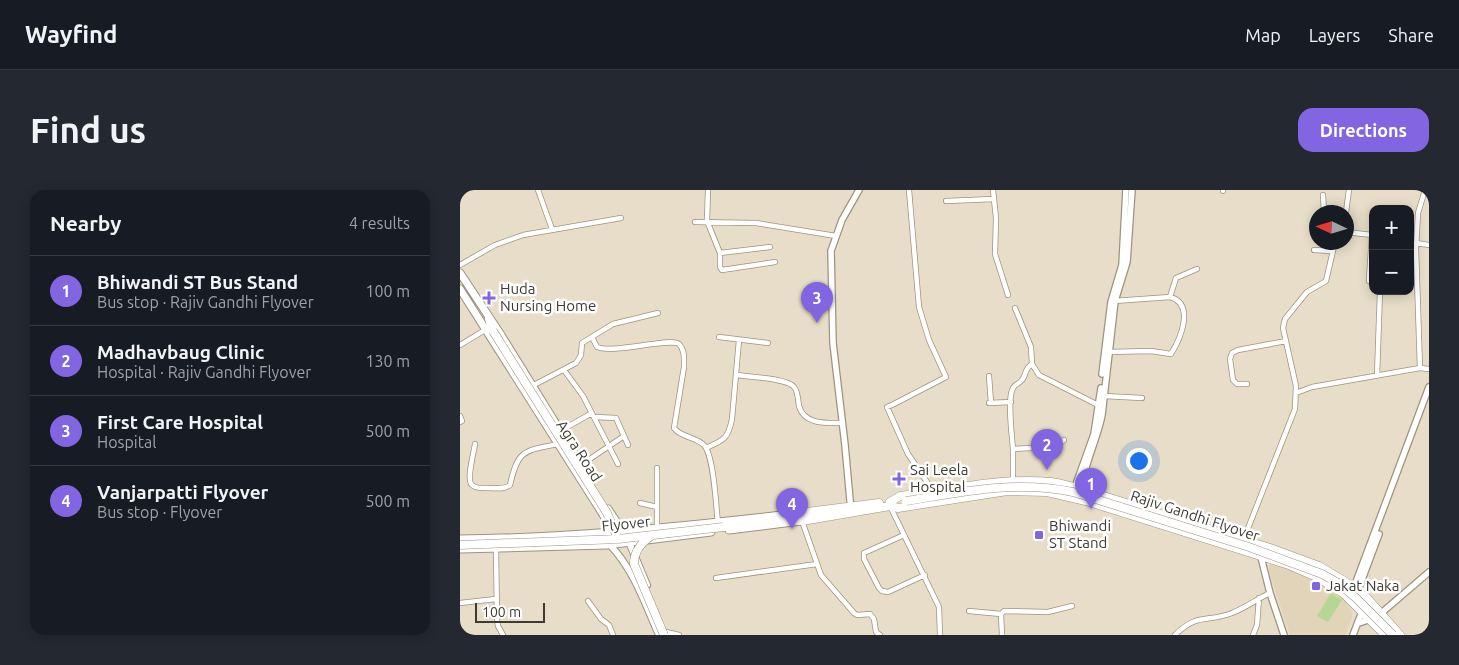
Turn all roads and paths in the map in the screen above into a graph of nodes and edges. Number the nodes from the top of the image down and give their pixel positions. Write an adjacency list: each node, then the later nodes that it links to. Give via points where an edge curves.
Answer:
1 (538, 190): 17 (street)
2 (708, 190): 16 (street)
3 (859, 190): 19 (street)
4 (909, 190): 83 (street, via 918,307 946,377 887,407 908,454)
5 (993, 190): 9 (street)
6 (1349, 190): 13 (street)
7 (1426, 190): 20 (street, via 1418,213)
8 (1323, 195): 12 (street)
9 (994, 198): 11 (street); 32 (street, via 995,254)
10 (1128, 198): 35 (street, via 1122,265)
11 (946, 201)
12 (1324, 205)
13 (1347, 205)
14 (621, 218): 17 (street)
15 (695, 222): 16 (street)
16 (707, 222): 19 (street, via 766,224); 26 (street)
17 (552, 229): 28 (street, via 523,234)
18 (1354, 233): 24 (street, via 1372,235)
19 (836, 236): 66 (street, via 831,251 833,343)
20 (1416, 243): 21 (street); 48 (street)
21 (1429, 244)
22 (770, 246): 26 (street)
23 (1314, 250): 25 (street)
24 (1371, 250)
25 (1333, 251): 43 (street, via 1326,281 1307,292 1285,318)
26 (720, 253): 27 (street, via 722,270)
27 (776, 262)
28 (460, 265)
29 (1197, 269): 34 (street, via 1176,278)
30 (460, 273): 38 (main road, Agra Road)
31 (460, 289): 39 (main road, Agra Road)
32 (1008, 295)
33 (1380, 295): 53 (street)
34 (1170, 297): 35 (street); 46 (street, via 1178,299 1185,314 1171,354)
35 (1113, 301): 46 (street)
36 (1014, 308): 47 (street, via 1031,347)
37 (658, 313): 40 (street, via 613,324)
38 (489, 319): 39 (highway); 55 (main road, Agra Road)
39 (487, 328): 45 (street); 71 (main road, Agra Road); 98 (highway, bridge, via 607,514)
40 (592, 337): 50 (street, via 582,343 576,363); 74 (street, via 597,347 604,349 677,343 684,358 684,367 674,428)
41 (719, 337): 42 (street)
42 (739, 340): 44 (street); 51 (street)
43 (1286, 341): 54 (street, via 1232,353 1233,380); 57 (street)
44 (768, 343)
45 (460, 345)
46 (1106, 352): 59 (street); 62 (street)
47 (1032, 364): 61 (street, via 1013,388); 62 (street, via 1043,378)
48 (1420, 368): 49 (street); 53 (street)
49 (1429, 369)
50 (564, 370): 55 (street); 63 (street)
51 (737, 375): 66 (street, via 790,384 795,389 803,414 818,422); 74 (street, via 730,431 724,440)
52 (988, 376): 61 (street, via 990,403)
53 (1377, 376): 57 (street, via 1312,387)
54 (1247, 384)
55 (532, 386): 67 (main road, Agra Road)
56 (1429, 387): 76 (street)
57 (1296, 393): 99 (street, via 1295,409)
58 (1429, 395): 76 (street)
59 (1104, 396): 60 (street); 62 (street)
60 (1142, 398)
61 (1010, 402): 75 (street)
62 (1101, 406): 82 (street)
63 (593, 415): 67 (street); 68 (street, via 616,418); 73 (street)
64 (460, 416): 65 (street)
65 (460, 422)
66 (842, 423): 89 (street)
67 (560, 431): 77 (main road, Agra Road)
68 (624, 436): 72 (street); 73 (street)
69 (1064, 440): 75 (street, via 1055,447)
70 (475, 444): 71 (street, via 471,484 505,488 510,485 519,457 533,449)
71 (558, 444): 95 (main road, Agra Road, via 604,516)
72 (628, 445)
73 (609, 446): 77 (street); 78 (street)
74 (706, 448): 91 (street, via 711,460)
75 (1013, 449): 80 (street)
76 (1406, 454): 112 (street)
77 (581, 464): 93 (main road, Agra Road)
78 (618, 464)
79 (657, 468): 88 (street)
80 (1013, 482): 81 (highway); 82 (highway, via 1052,482)
81 (968, 487): 83 (highway); 84 (street)
82 (1078, 488): 85 (street); 99 (highway)
83 (932, 492): 87 (highway, via 900,496)
84 (969, 497): 85 (highway, via 1007,491 1047,492); 87 (highway, via 898,508)
85 (1076, 498): 106 (highway)
86 (640, 503): 88 (street)
87 (893, 503): 89 (highway, Flyover); 96 (street); 139 (highway, Rajiv Gandhi Flyover, bridge, via 998,487 1051,487 1073,492 1249,546 1322,574 1356,598)
88 (657, 506): 94 (street)
89 (850, 509): 90 (highway, Flyover)
90 (798, 518): 91 (main road); 92 (main road); 94 (highway, Flyover, bridge); 108 (street)
91 (718, 522): 92 (street); 94 (main road)
92 (719, 531): 100 (main road)
93 (624, 532): 94 (main road); 95 (main road); 100 (main road, Agra Road)
94 (655, 532): 98 (highway, Flyover, bridge); 127 (highway, bridge, via 635,553 634,564)
95 (609, 533): 97 (main road); 102 (main road, Agra Road)
96 (904, 536): 110 (street); 110 (street, via 864,553 879,588 888,592)
97 (460, 539)
98 (618, 539): 101 (highway, Flyover, bridge)
99 (1243, 540): 103 (highway); 106 (street)
100 (628, 542): 102 (main road); 127 (main road, Agra Road)
101 (460, 545)
102 (610, 545): 104 (main road); 127 (main road, via 631,572)
103 (1258, 545): 107 (street); 112 (highway, via 1319,566)
104 (496, 548): 105 (main road); 115 (street)
105 (460, 549)
106 (1239, 550): 107 (highway)
107 (1261, 556): 113 (street); 116 (highway, via 1319,578)
108 (817, 564): 111 (street); 131 (street, via 826,582 854,613 872,616)
109 (1429, 572): 124 (street)
110 (925, 575): 132 (street, via 940,610)
111 (716, 578)
112 (1356, 590): 116 (street); 119 (highway)
113 (1270, 593): 114 (street); 136 (street)
114 (1259, 598): 134 (street, via 1230,614 1195,620); 135 (street)
115 (496, 599): 118 (street); 128 (street, via 498,626)
116 (1350, 599): 122 (highway)
117 (588, 602): 129 (street, via 609,625)
118 (460, 603)
119 (1371, 603): 122 (street); 124 (highway)
120 (1072, 606): 123 (street, via 1048,612 1006,610)
121 (969, 611): 123 (street)
122 (1362, 611): 125 (highway); 126 (street)
123 (1001, 614): 133 (street)
124 (1381, 614): 125 (street); 140 (highway)
125 (1371, 620): 126 (street); 138 (highway)
126 (1359, 623): 137 (street)
127 (663, 634): 130 (street)
128 (503, 635)
129 (613, 635)
130 (679, 635)
131 (878, 635)
132 (940, 635)
133 (1002, 635)
134 (1175, 635)
135 (1253, 635)
136 (1284, 635)
137 (1353, 635)
138 (1385, 635)
139 (1392, 635)
140 (1400, 635)

